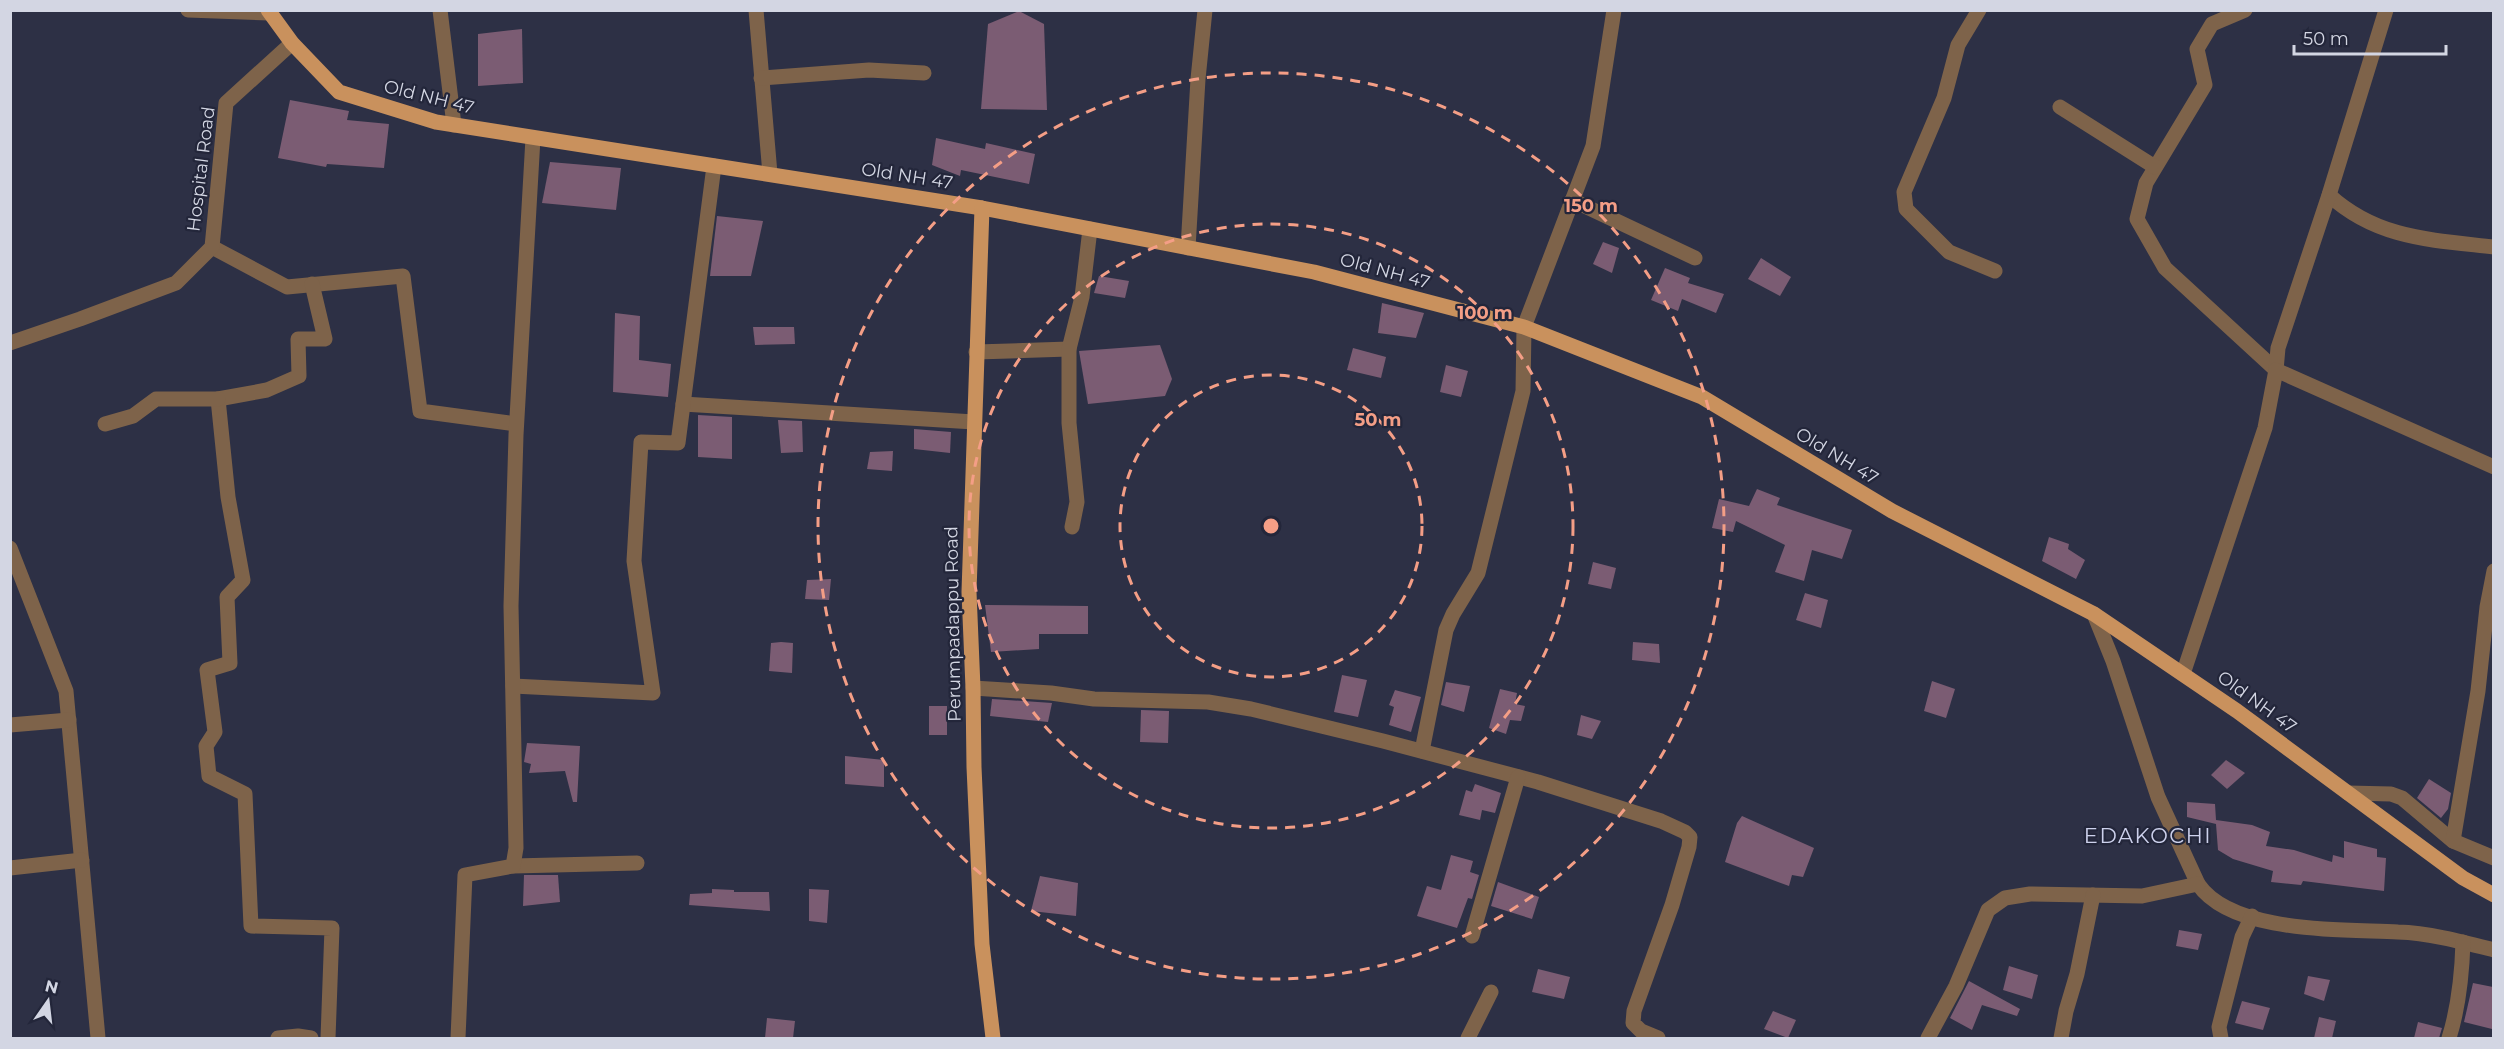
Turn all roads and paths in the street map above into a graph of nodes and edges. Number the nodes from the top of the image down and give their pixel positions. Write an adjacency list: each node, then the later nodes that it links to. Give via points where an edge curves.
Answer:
1 (188, 10): 9 (street)
2 (440, 10): 14 (street)
3 (756, 10): 12 (street)
4 (1205, 10): 25 (street)
5 (1614, 10): 20 (street, via 1593,146)
6 (1979, 10): 27 (street, via 1958,45 1944,98 1904,192 1906,209 1949,252)
7 (2245, 10): 17 (street, via 2212,24 2197,49 2205,84)
8 (2386, 10): 19 (street)
9 (269, 12): 10 (main road, Old NH 47)
10 (292, 43): 14 (main road, Old NH 47, via 339,92); 23 (street, Hospital Road, via 226,103)
11 (924, 74): 12 (street, via 869,70)
12 (761, 78): 18 (street)
13 (2060, 107): 17 (street)
14 (454, 125): 15 (main road, Old NH 47)
15 (532, 138): 16 (main road, Old NH 47); 38 (street)
16 (714, 166): 18 (main road, Old NH 47); 35 (street)
17 (2156, 167): 33 (street, via 2146,183 2137,219 2165,268)
18 (770, 174): 21 (main road, Old NH 47)
19 (2329, 195): 24 (street, via 2348,212 2386,231); 33 (street, via 2278,348)
20 (1572, 200): 26 (street); 29 (street)
21 (982, 208): 22 (main road, Old NH 47); 32 (main road, Perumpadappu Road)
22 (1090, 229): 25 (main road, Old NH 47); 31 (street, via 1082,297)
23 (212, 247): 28 (street, via 287,287); 30 (street, Hospital Road, via 176,283)
24 (2493, 247)
25 (1188, 248): 29 (main road, Old NH 47, via 1314,272)
26 (1695, 258)
27 (1995, 271)
28 (312, 284): 34 (street, via 325,339 298,339 299,376 267,390); 38 (street, via 403,276 420,411)
29 (1524, 327): 43 (main road, Old NH 47, via 1702,397 1892,511); 49 (street, via 1523,391 1478,573 1446,630)
30 (10, 343)
31 (1069, 350): 32 (street); 40 (street, via 1069,423 1077,502)
32 (976, 352): 36 (main road, Perumpadappu Road)
33 (2276, 370): 39 (street); 44 (street, via 2265,428)
34 (218, 399): 37 (street, via 156,399 133,416); 69 (street, via 228,497 243,580 226,597 230,663 207,670 215,732 206,746 209,776 245,794 251,926 332,928)
35 (683, 404): 36 (street); 45 (street, via 678,443 641,442 634,561 653,693)
36 (974, 422): 46 (main road, Perumpadappu Road, via 969,592)
37 (105, 424)
38 (516, 424): 45 (street)
39 (2493, 467)
40 (1072, 527)
41 (10, 548): 47 (street, via 66,691)
42 (2493, 571): 52 (street)
43 (2094, 614): 44 (main road, Old NH 47); 58 (street, via 2158,797)
44 (2184, 674): 51 (main road, Old NH 47)
45 (513, 686): 56 (street)
46 (973, 688): 49 (street, via 1094,699 1208,702); 71 (main road, Perumpadappu Road, via 982,944)
47 (69, 720): 48 (street); 54 (street)
48 (10, 725)
49 (1422, 751): 50 (street)
50 (1518, 777): 62 (street); 73 (street, via 1661,821 1690,837 1672,905 1634,1011 1633,1023)
51 (2348, 793): 52 (street, via 2402,798); 60 (main road, Old NH 47, via 2463,878)
52 (2453, 841): 53 (street)
53 (2493, 858)
54 (82, 860): 57 (street); 66 (street)
55 (638, 864): 56 (street)
56 (513, 866): 70 (street, via 465,875)
57 (10, 868)
58 (2198, 884): 59 (street, via 2142,896); 61 (street, via 2216,903)
59 (2093, 895): 74 (street, via 2030,894 2005,898 1988,910 1956,986); 75 (street)
60 (2493, 895)
61 (2252, 916): 63 (street, via 2325,931 2399,932); 76 (street, via 2242,938 2219,1027)
62 (1472, 936)
63 (2463, 942): 64 (street); 77 (street, via 2461,985)
64 (2493, 950)
65 (1491, 992): 72 (street)
66 (98, 1038)
67 (278, 1038): 68 (street)
68 (311, 1038)
69 (328, 1038)
70 (458, 1038)
71 (993, 1038)
72 (1468, 1038)
73 (1658, 1038)
74 (1928, 1038)
75 (2061, 1038)
76 (2221, 1038)
77 (2449, 1038)

